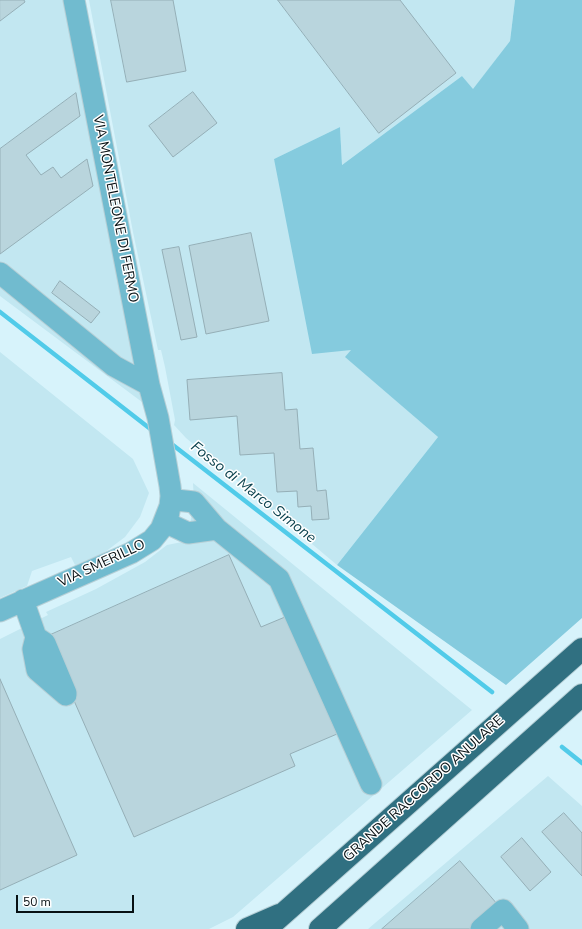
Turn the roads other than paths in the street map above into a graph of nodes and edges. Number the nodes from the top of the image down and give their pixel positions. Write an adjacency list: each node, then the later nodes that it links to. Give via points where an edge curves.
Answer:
1 (74, 0): 3 (street, VIA MONTELEONE DI FERMO)
2 (0, 273): 3 (street, via 114,366)
3 (149, 385): 4 (street, VIA MONTELEONE DI FERMO, via 158,418)
4 (170, 496): 5 (street, VIA SMERILLO, via 161,529 145,545); 10 (street, via 167,523 188,533 217,529 279,579)
5 (23, 600): 6 (street, VIA SMERILLO); 7 (street)
6 (0, 611)
7 (36, 637)
8 (582, 649): 11 (highway, GRANDE RACCORDO ANULARE)
9 (577, 699): 14 (highway)
10 (371, 784)
11 (287, 911): 12 (highway); 13 (highway, GRANDE RACCORDO ANULARE)
12 (247, 929)
13 (266, 929)
14 (320, 929)
15 (481, 929): 16 (street, via 503,910)
16 (518, 929)

